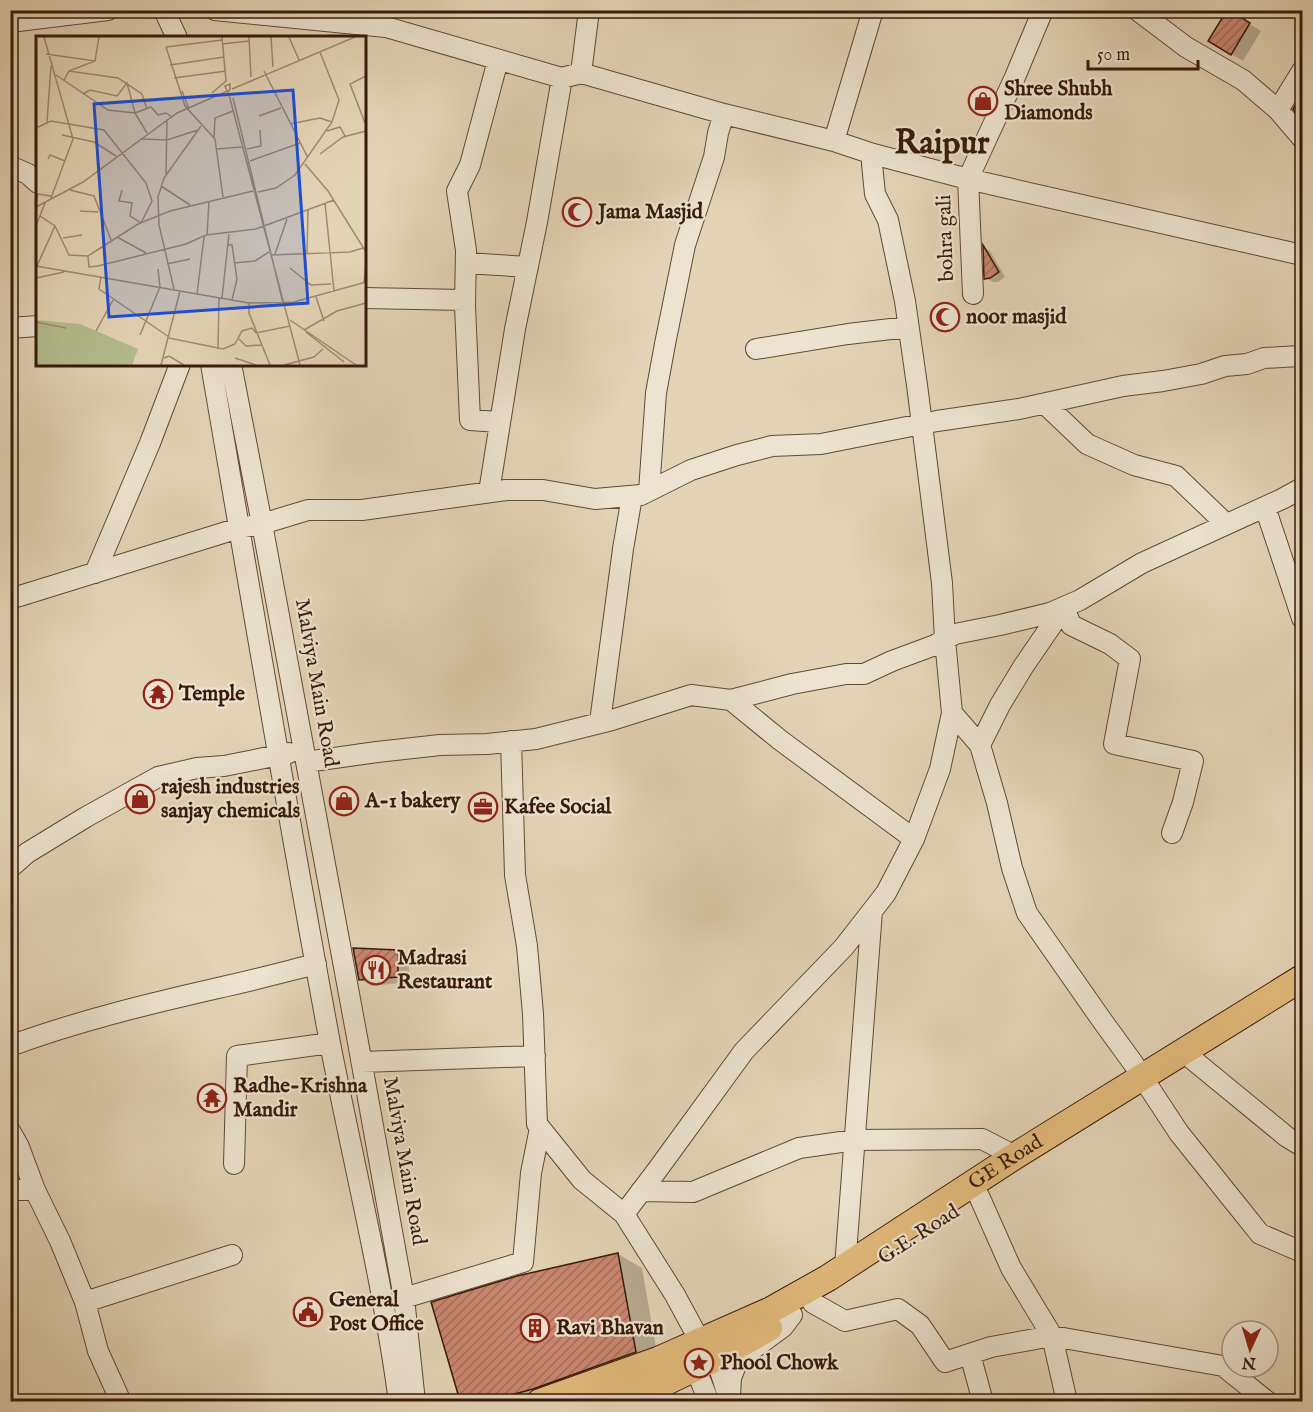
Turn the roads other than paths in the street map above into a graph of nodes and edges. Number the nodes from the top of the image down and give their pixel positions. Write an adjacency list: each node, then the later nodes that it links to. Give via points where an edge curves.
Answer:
1 (108, 10): 9 (street)
2 (163, 10): 10 (street); 11 (street)
3 (215, 10): 8 (street)
4 (589, 10): 14 (street)
5 (873, 10): 18 (street)
6 (1043, 10): 21 (street)
7 (1137, 10): 15 (street, via 1186,47 1243,80)
8 (391, 19): 12 (street)
9 (10, 22)
10 (160, 36)
11 (176, 36)
12 (498, 60): 14 (street); 24 (street, via 470,165 457,191)
13 (1302, 72): 15 (street)
14 (571, 75): 16 (street); 25 (street)
15 (1278, 110): 17 (street)
16 (724, 114): 18 (street); 42 (street, via 685,245)
17 (1302, 138)
18 (834, 141): 19 (street)
19 (873, 154): 21 (street); 30 (street, via 875,194 888,220)
20 (10, 166): 22 (street)
21 (968, 179): 23 (street); 26 (street, bohra gali)
22 (36, 181)
23 (1302, 255)
24 (466, 263): 25 (street); 28 (street)
25 (528, 267): 38 (street)
26 (973, 294)
27 (366, 297): 28 (street)
28 (465, 300): 38 (street, via 470,420)
29 (36, 326): 31 (street)
30 (908, 327): 32 (street); 39 (street)
31 (10, 328)
32 (756, 349)
33 (1302, 355): 37 (street, via 1264,358)
34 (179, 366): 47 (street)
35 (211, 366): 46 (street)
36 (231, 366): 44 (street, Malviya Main Road)
37 (1045, 404): 39 (street); 45 (street, via 1087,444 1134,465 1176,476)
38 (500, 422): 41 (street)
39 (922, 424): 42 (street, via 821,444 763,448 692,471); 51 (street, via 942,583)
40 (1302, 488): 43 (street)
41 (489, 492): 42 (street, via 543,490 595,499); 44 (street, via 362,510 308,510)
42 (640, 494): 54 (street, via 622,549)
43 (1265, 507): 45 (street); 50 (street)
44 (262, 524): 46 (street); 58 (street, Malviya Main Road)
45 (1226, 524): 49 (street, via 1142,563)
46 (239, 528): 47 (street); 57 (street)
47 (94, 573): 48 (street)
48 (10, 599)
49 (1064, 607): 51 (street, via 955,634); 56 (street, via 1023,667); 59 (street, via 1071,625 1110,644 1130,659 1114,744 1193,761)
50 (1302, 618)
51 (945, 640): 52 (street, via 864,674 792,684); 53 (street)
52 (731, 700): 54 (street, via 691,695); 60 (street)
53 (952, 713): 56 (street); 60 (street, via 940,769)
54 (600, 722): 55 (street, via 536,739)
55 (511, 741): 58 (street); 68 (street, via 515,875 526,946)
56 (980, 745): 71 (street, via 1012,868 1028,913)
57 (279, 756): 58 (street); 61 (street, via 158,777 27,853); 63 (street)
58 (305, 756): 70 (street, Malviya Main Road)
59 (1172, 833)
60 (914, 839): 62 (street, via 886,893)
61 (10, 868)
62 (872, 911): 74 (street); 80 (street, via 844,947 744,1051)
63 (316, 964): 66 (street); 67 (street, via 80,1023)
64 (1302, 978): 71 (main road, GE Road)
65 (1302, 993): 69 (main road, G.E. Road)
66 (330, 1043): 77 (street, via 237,1056); 95 (street)
67 (10, 1046)
68 (535, 1056): 70 (street); 72 (street)
69 (1192, 1059): 71 (main road, G.E. Road); 75 (street)
70 (362, 1062): 86 (street, Malviya Main Road)
71 (1144, 1082): 76 (main road, GE Road); 81 (main road, G.E. Road); 83 (street, via 1179,1133 1260,1234)
72 (540, 1128): 82 (street, via 582,1180); 86 (street, via 531,1173 524,1262)
73 (10, 1131): 79 (street)
74 (855, 1140): 76 (street, via 982,1139); 80 (street, via 799,1148 693,1192); 85 (street)
75 (1302, 1146)
76 (1015, 1156): 85 (main road, GE Road)
77 (234, 1164)
78 (10, 1190): 79 (street)
79 (35, 1190): 87 (street)
80 (641, 1191): 82 (street)
81 (979, 1196): 88 (main road, G.E. Road); 89 (street, via 1011,1268)
82 (624, 1214): 90 (street, via 675,1295)
83 (1302, 1252)
84 (232, 1255): 87 (street)
85 (845, 1268): 88 (main road, GE Road)
86 (404, 1298): 96 (street, Malviya Main Road)
87 (85, 1302): 94 (street, via 98,1351)
88 (804, 1303): 90 (main road, GE Road, via 771,1310); 91 (street, via 845,1321 898,1309 920,1325 945,1362); 99 (street, via 783,1326 738,1360 731,1378)
89 (1052, 1336): 91 (street); 101 (street); 102 (street, via 1223,1366)
90 (700, 1349): 92 (main road, via 664,1383); 93 (street); 97 (main road); 99 (street)
91 (970, 1354): 100 (street)
92 (640, 1391): 93 (street, via 695,1389); 98 (main road)
93 (707, 1399)
94 (121, 1401)
95 (399, 1401)
96 (415, 1401)
97 (540, 1401)
98 (609, 1401)
99 (730, 1401)
100 (983, 1401)
101 (1067, 1401)
102 (1268, 1401)

